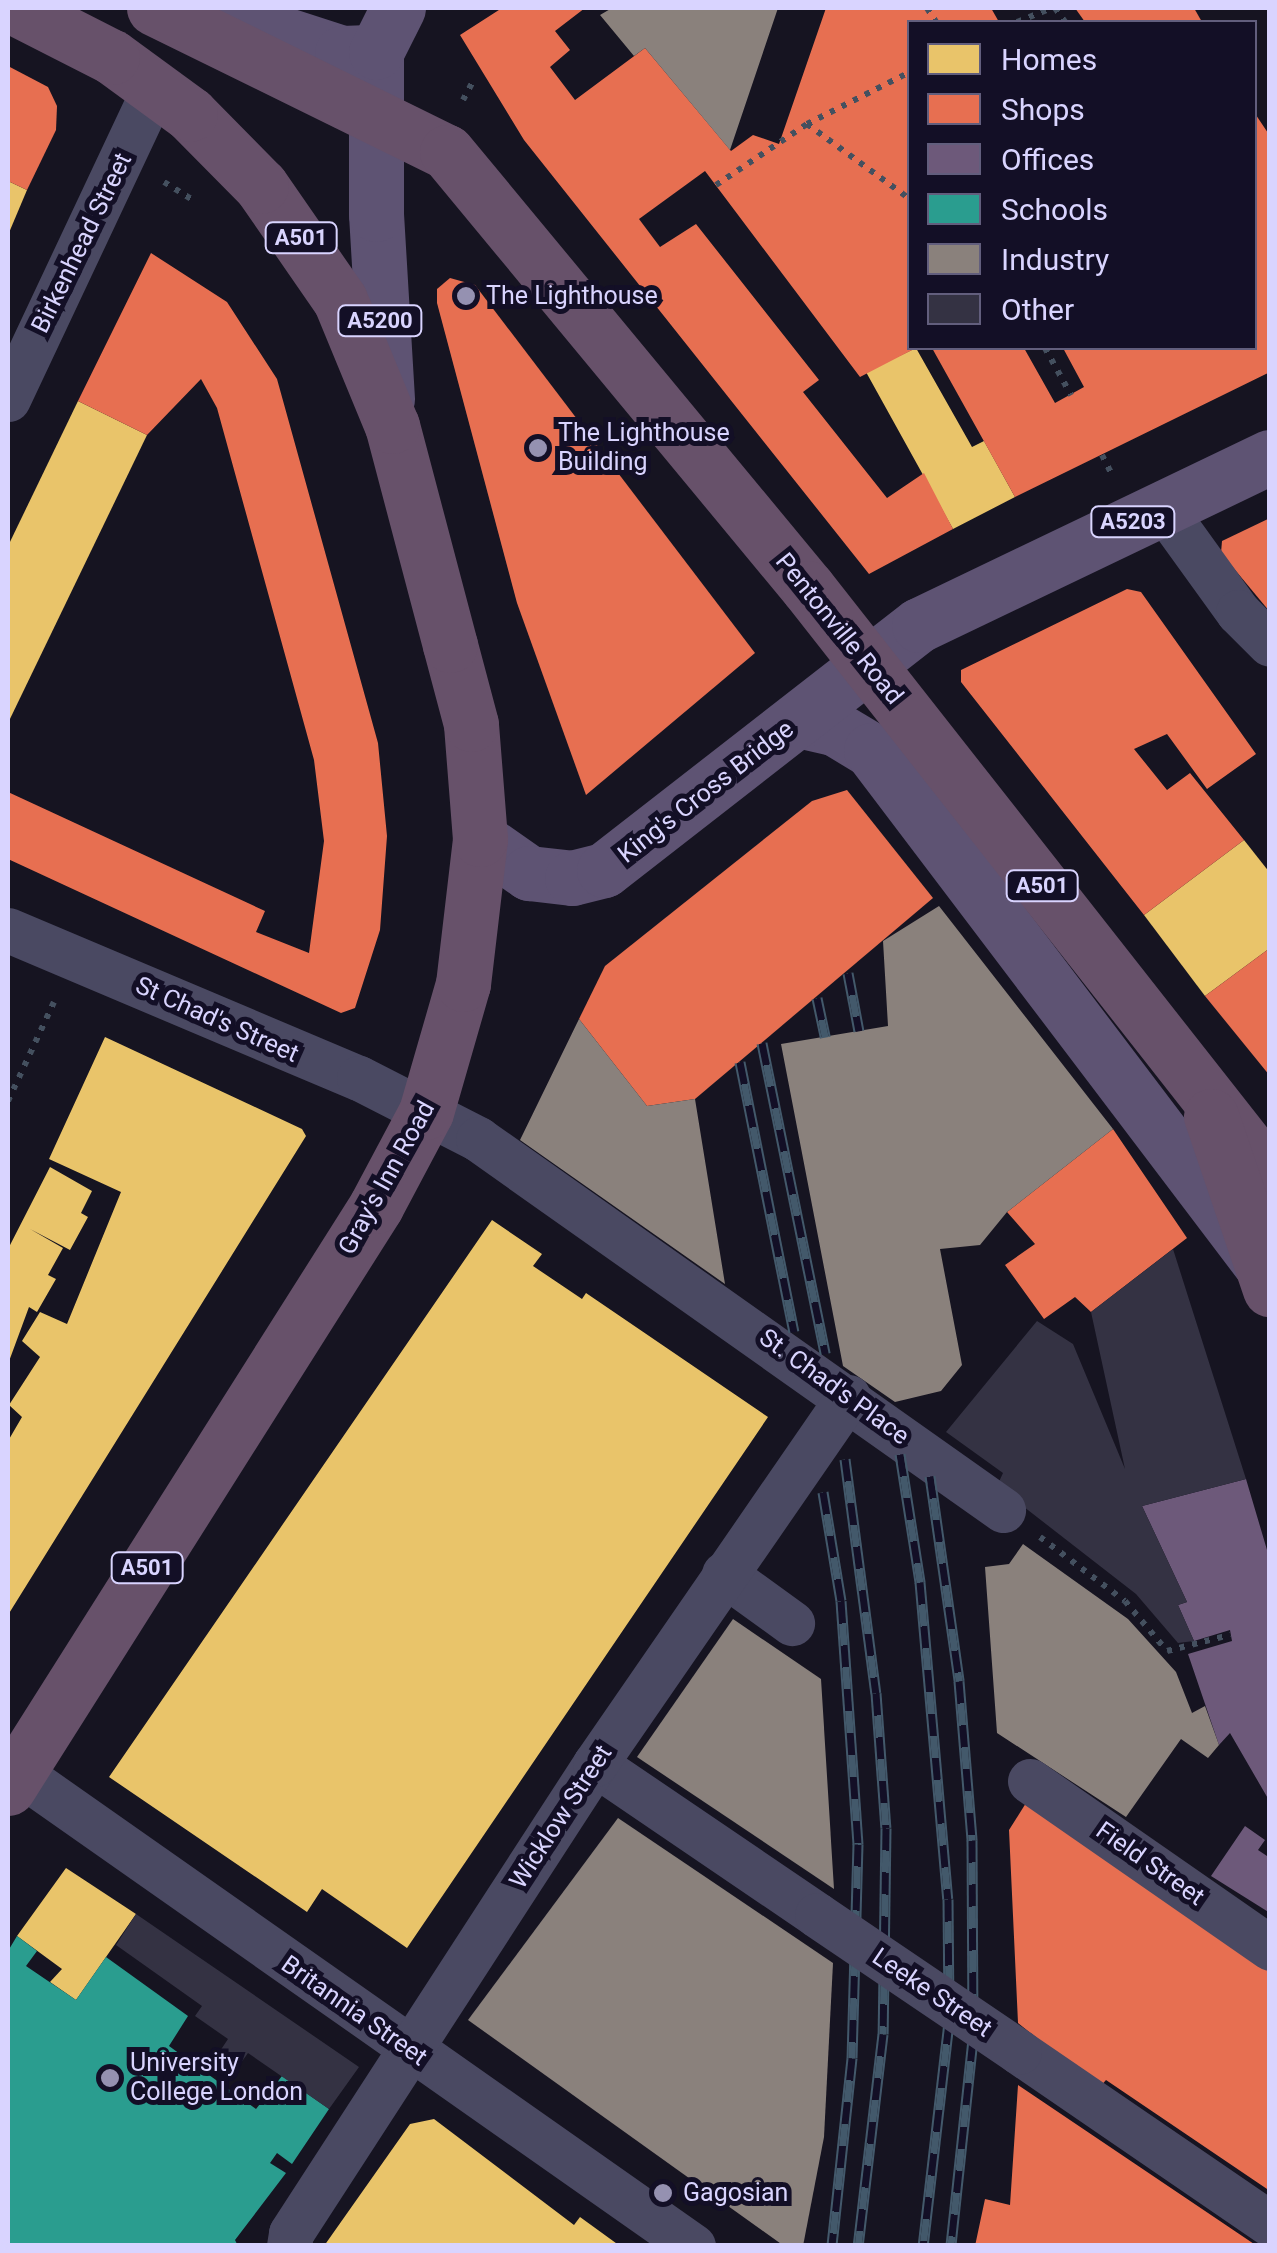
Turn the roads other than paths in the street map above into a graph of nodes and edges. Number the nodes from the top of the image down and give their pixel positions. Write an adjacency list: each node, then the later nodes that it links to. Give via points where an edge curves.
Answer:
1 (16, 8): 5 (highway, A501)
2 (154, 8): 6 (highway, A501)
3 (203, 8): 4 (main road, A5200, via 342,53)
4 (387, 30): 6 (main road, A5200)
5 (155, 87): 7 (street, Birkenhead Street); 8 (highway, Gray's Inn Road / A501, via 233,156 304,242 362,346)
6 (376, 116): 8 (main road, Gray's Inn Road / A5200, via 378,276); 12 (highway, Pentonville Road / A501, via 446,152)
7 (8, 398)
8 (392, 426): 14 (highway, Gray's Inn Road / A501, via 471,724)
9 (1270, 456): 10 (main road, A5203)
10 (1163, 508): 11 (street, via 1238,612); 12 (main road, A5203, via 918,625)
11 (1270, 644)
12 (867, 665): 13 (main road, King's Cross Bridge / A5203); 17 (highway, Pentonville Road / A501, via 1206,1094)
13 (798, 720): 14 (main road, King's Cross Bridge / A5203, via 604,870 572,878 529,872); 18 (main road, via 836,729 871,750)
14 (480, 839): 16 (highway, Gray's Inn Road / A501, via 463,984)
15 (8, 930): 16 (street, St Chad's Street)
16 (426, 1112): 19 (street, St. Chad's Place, via 478,1139); 24 (highway, Gray's Inn Road / A501, via 376,1206)
17 (1249, 1179): 18 (highway)
18 (1267, 1277)
19 (848, 1396): 20 (street, St. Chad's Place); 21 (street, Wicklow Street)
20 (1003, 1510)
21 (724, 1574): 22 (street); 23 (street, Wicklow Street)
22 (792, 1623)
23 (594, 1764): 27 (street, Wicklow Street); 28 (street, Leeke Street, bridge)
24 (12, 1780): 27 (street, Britannia Street)
25 (1030, 1781): 26 (street, Field Street)
26 (1270, 1948)
27 (410, 2051): 29 (street, Wicklow Street, via 291,2233); 30 (street, Britannia Street)
28 (1270, 2224)
29 (290, 2246)
30 (693, 2246)

